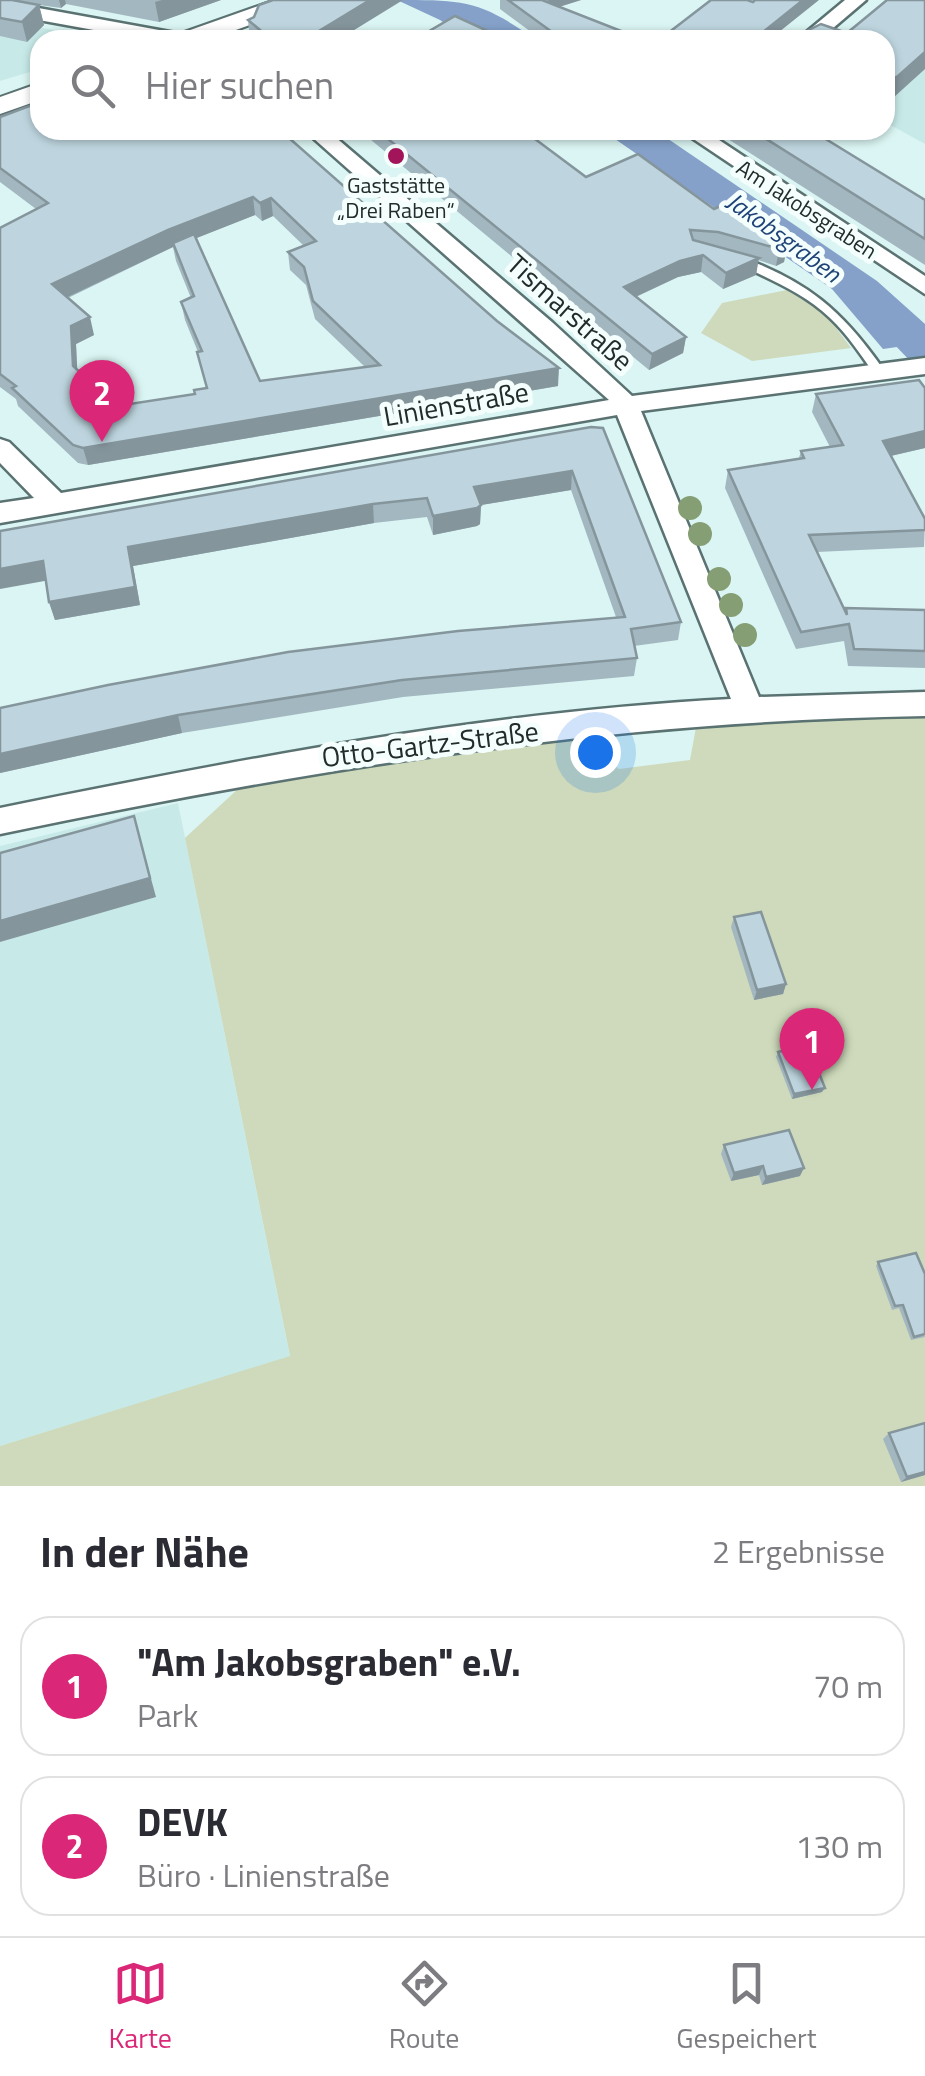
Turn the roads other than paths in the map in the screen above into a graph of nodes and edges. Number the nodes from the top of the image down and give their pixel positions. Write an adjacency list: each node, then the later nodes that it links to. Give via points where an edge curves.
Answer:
1 (298, 0): 5 (street)
2 (858, 0): 6 (street)
3 (0, 6): 4 (street)
4 (129, 30)
5 (212, 30)
6 (820, 30)
7 (30, 95): 8 (street)
8 (0, 106)
9 (326, 140): 15 (street, Tismarstraße)
10 (703, 140): 12 (street, Am Jakobsgraben)
11 (726, 255): 14 (lane, via 821,301)
12 (925, 287)
13 (925, 366): 14 (street, Linienstraße)
14 (885, 371): 15 (street, Linienstraße)
15 (626, 405): 17 (street, Linienstraße); 20 (street, Tismarstraße)
16 (0, 448): 17 (street)
17 (55, 503): 18 (street, Linienstraße)
18 (0, 513)
19 (925, 704): 20 (street, Otto-Gartz-Straße)
20 (750, 708): 21 (street, Otto-Gartz-Straße, via 454,738)
21 (0, 820)

